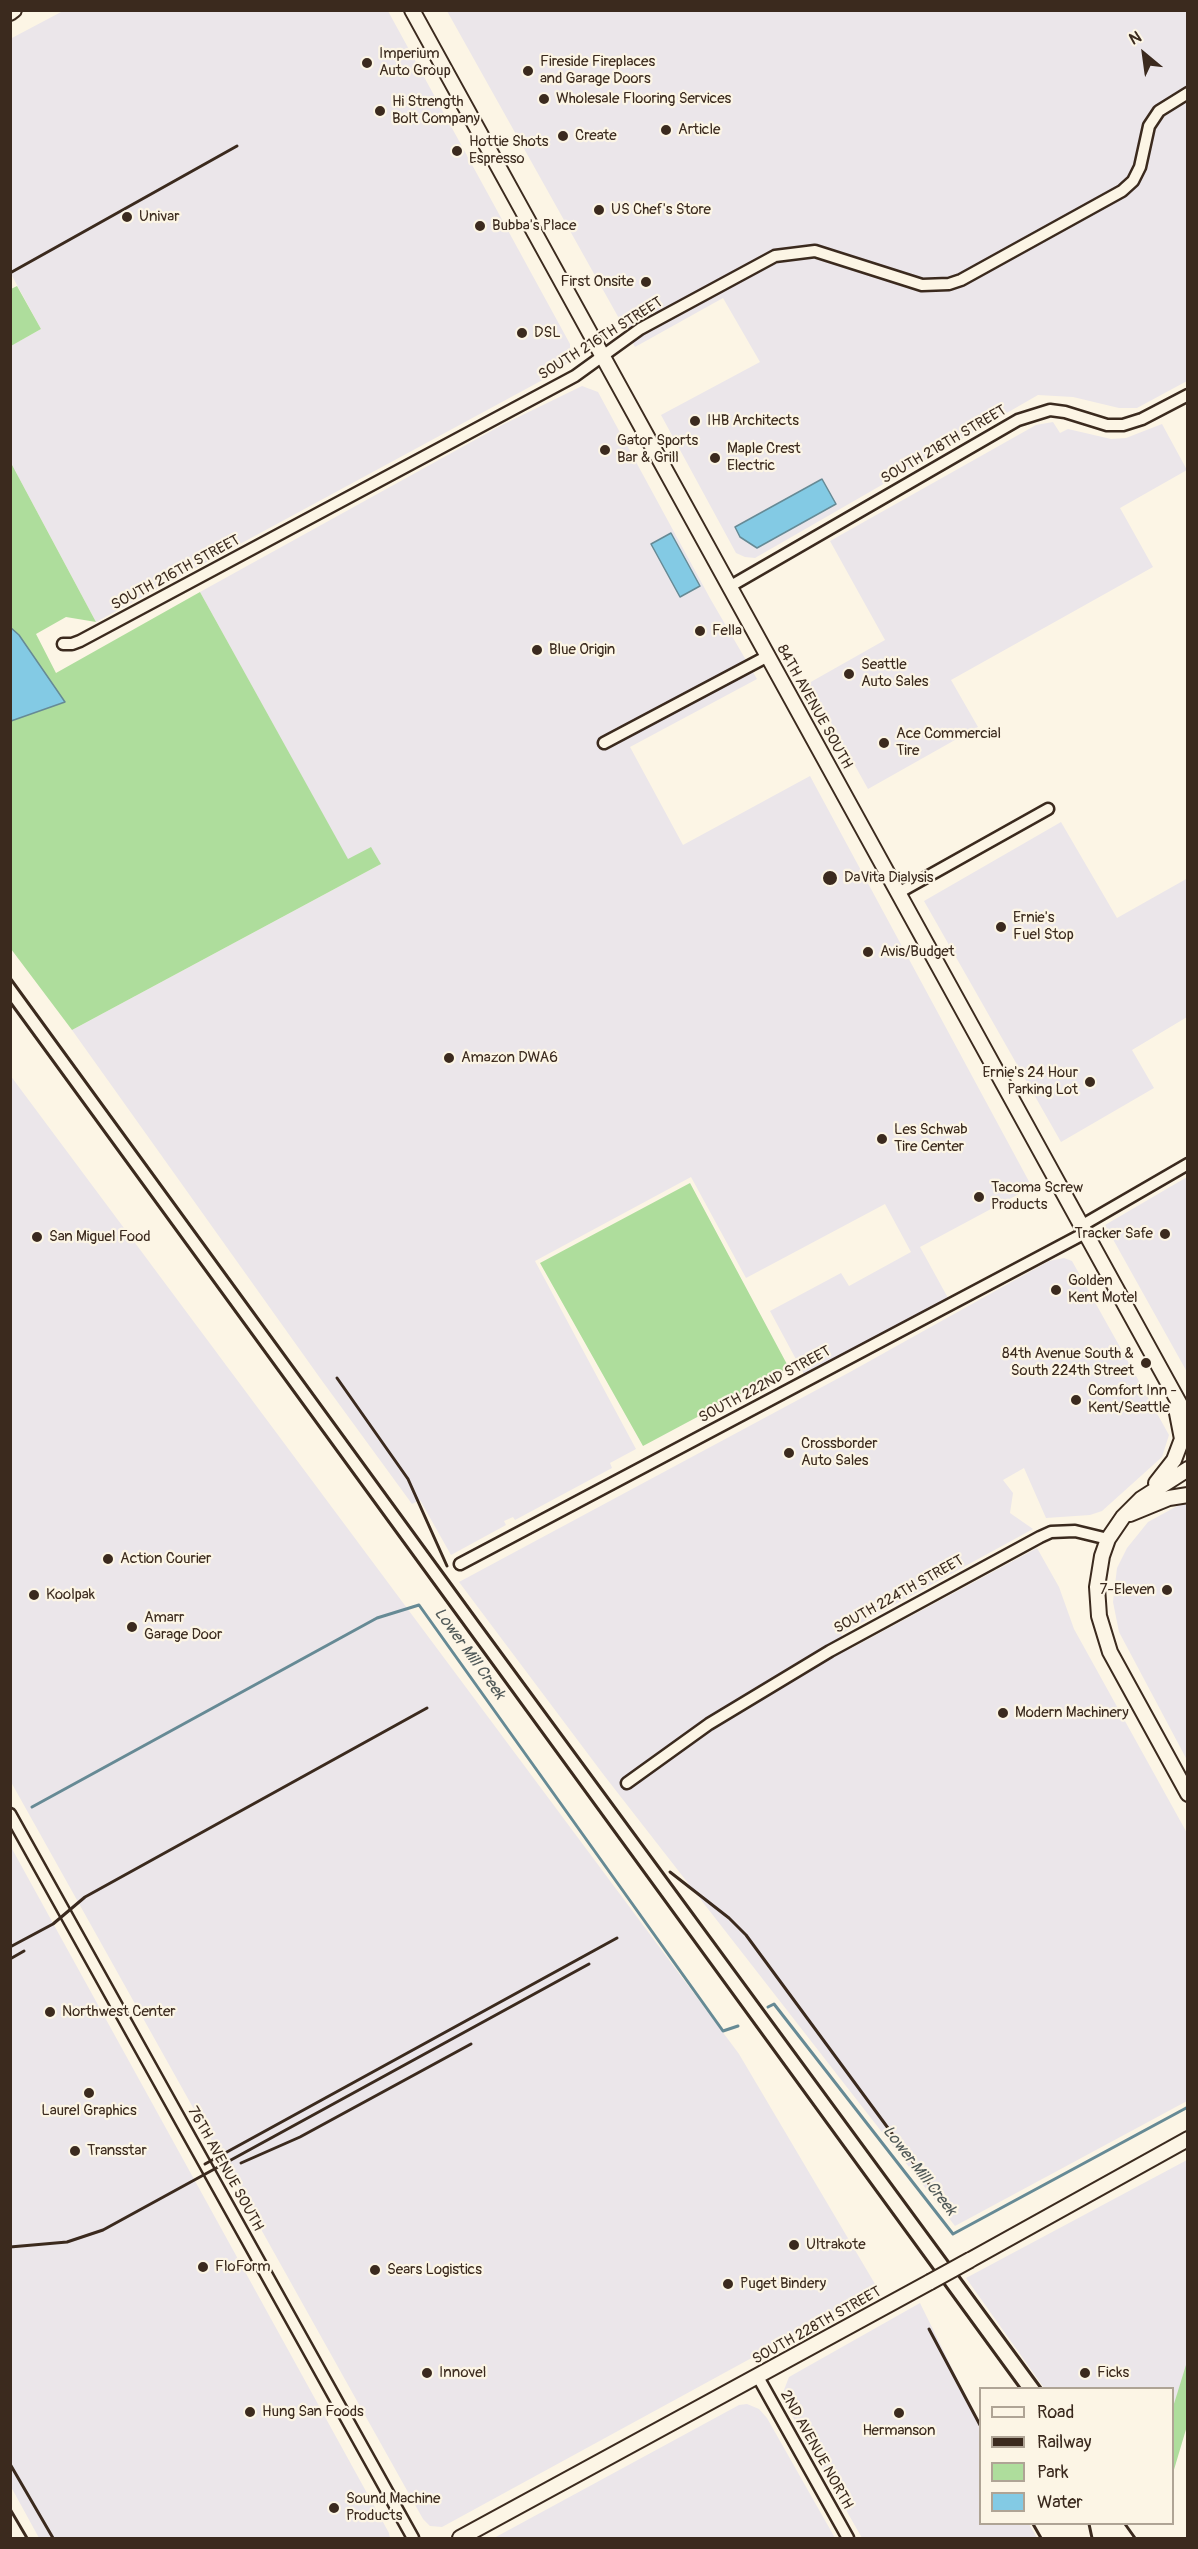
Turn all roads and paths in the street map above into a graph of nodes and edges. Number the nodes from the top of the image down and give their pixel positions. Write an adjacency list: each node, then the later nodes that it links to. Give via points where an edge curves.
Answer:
1 (412, 10): 3 (main road, 84TH AVENUE SOUTH)
2 (1188, 93): 3 (street, SOUTH 216TH STREET, via 1159,111 1149,126 1140,167 1122,191 961,280 922,285 815,251 775,256 640,329)
3 (603, 357): 5 (main road, 84TH AVENUE SOUTH); 6 (street, SOUTH 216TH STREET, via 575,376 90,636)
4 (1188, 395): 5 (street, SOUTH 218TH STREET, via 1123,425 1107,425 1050,410 1018,420)
5 (729, 587): 7 (main road, 84TH AVENUE SOUTH)
6 (63, 644)
7 (768, 656): 8 (street); 10 (main road, 84TH AVENUE SOUTH)
8 (604, 743)
9 (1048, 809): 10 (street)
10 (898, 893): 12 (main road, 84TH AVENUE SOUTH)
11 (1188, 1164): 12 (street, SOUTH 222ND STREET)
12 (1083, 1229): 13 (main road, 84TH AVENUE SOUTH); 21 (street, SOUTH 222ND STREET)
13 (1173, 1392): 14 (main road); 15 (main road, 84TH AVENUE SOUTH); 18 (main road, via 1182,1439 1174,1460)
14 (1188, 1403)
15 (1188, 1419)
16 (1188, 1469): 18 (main road)
17 (1188, 1495): 19 (main road, via 1169,1498)
18 (1141, 1499): 19 (main road)
19 (1123, 1517): 20 (main road)
20 (1108, 1539): 22 (street, SOUTH 224TH STREET, via 1075,1531 1051,1532 1040,1537 830,1651 709,1724); 23 (main road, via 1097,1587 1106,1640)
21 (460, 1564)
22 (627, 1783)
23 (1188, 1794)
24 (10, 1814): 27 (street, 76TH AVENUE SOUTH)
25 (1188, 2139): 26 (main road, SOUTH 228TH STREET, bridge)
26 (758, 2377): 28 (main road, SOUTH 228TH STREET); 29 (street, 2ND AVENUE NORTH)
27 (413, 2538)
28 (460, 2538)
29 (848, 2538)

